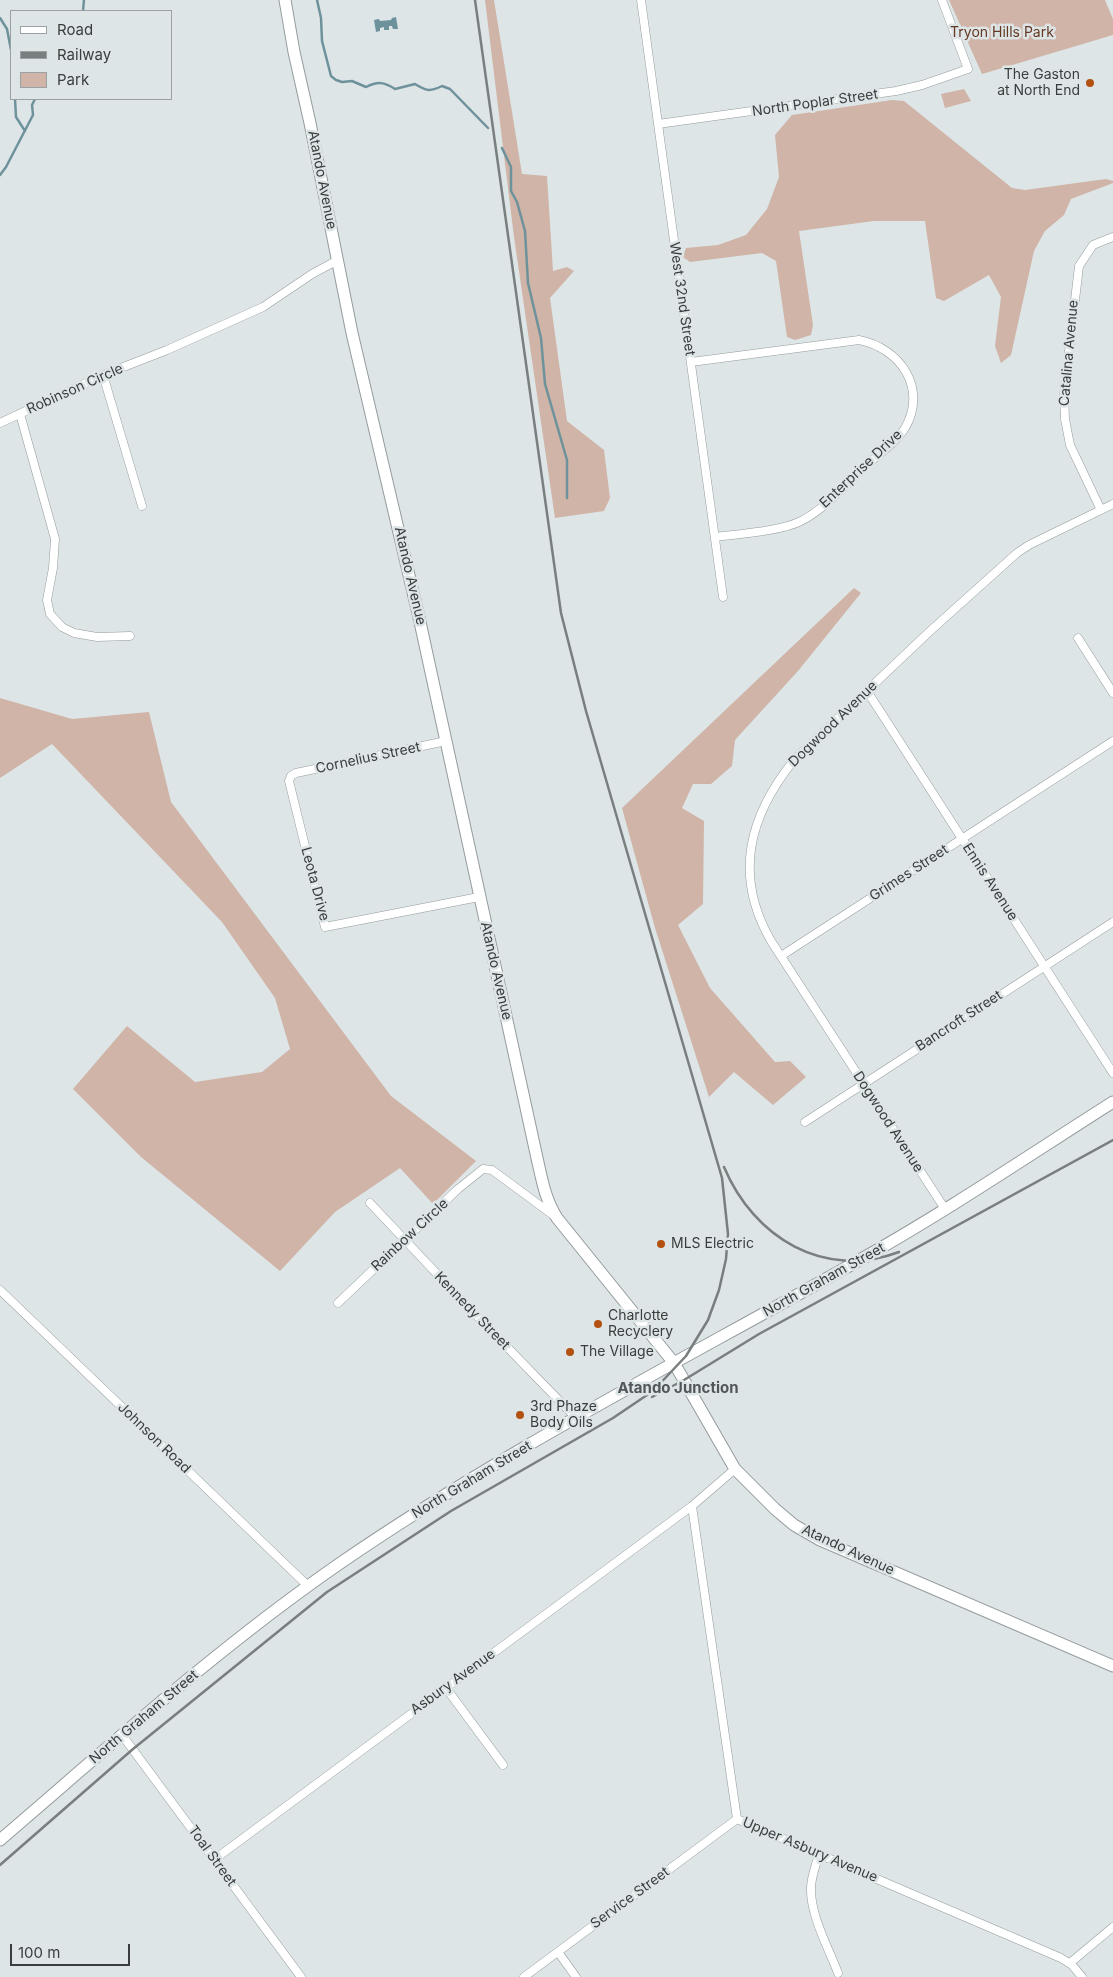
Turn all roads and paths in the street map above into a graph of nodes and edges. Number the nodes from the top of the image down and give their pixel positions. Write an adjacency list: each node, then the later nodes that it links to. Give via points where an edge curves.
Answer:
1 (285, 0): 6 (main road, Atando Avenue)
2 (641, 0): 4 (street, West 32nd Street)
3 (942, 0): 4 (street, North Poplar Street, via 968,69 896,91)
4 (658, 124): 7 (street, West 32nd Street)
5 (1113, 237): 13 (street, Catalina Avenue, via 1093,245 1078,266 1064,394 1064,419 1070,445)
6 (338, 260): 8 (street, Robinson Circle, via 263,307); 20 (main road, Atando Avenue)
7 (691, 362): 14 (street, West 32nd Street); 14 (street, Enterprise Drive, via 859,340 879,345 898,360 907,373 913,394 909,418 898,436 808,518 789,526)
8 (104, 375): 9 (street, Robinson Circle); 12 (street)
9 (20, 414): 10 (street); 16 (street, Robinson Circle, via 55,539 46,600 50,614 62,627 74,633 97,637)
10 (0, 423)
11 (1113, 504): 13 (street, Dogwood Avenue)
12 (142, 506)
13 (1101, 510): 18 (street, Dogwood Avenue, via 1017,553)
14 (715, 537): 15 (street, West 32nd Street)
15 (723, 598)
16 (130, 636)
17 (1078, 638): 19 (street)
18 (867, 691): 23 (street, Ennis Avenue); 26 (street, Dogwood Avenue, via 781,776 768,797 753,835 749,865 751,890 762,924)
19 (1113, 693)
20 (446, 741): 22 (street, Cornelius Street); 24 (main road, Atando Avenue)
21 (1113, 741): 23 (street, Grimes Street)
22 (290, 776): 24 (street, Leota Drive, via 325,928)
23 (962, 838): 26 (street, Grimes Street); 27 (street, Ennis Avenue)
24 (479, 897): 34 (main road, Atando Avenue, via 545,1195)
25 (1113, 922): 27 (street, Bancroft Street)
26 (781, 956): 29 (street, Dogwood Avenue)
27 (1044, 966): 28 (street, Ennis Avenue); 29 (street, Bancroft Street)
28 (1113, 1073)
29 (864, 1084): 31 (street, Bancroft Street); 33 (street, Dogwood Avenue)
30 (1113, 1102): 33 (main road, North Graham Street)
31 (805, 1122)
32 (370, 1203): 35 (street, Kennedy Street)
33 (945, 1209): 38 (main road, North Graham Street, via 859,1261)
34 (557, 1218): 35 (street, Rainbow Circle, via 492,1170 483,1169); 38 (main road, Atando Avenue)
35 (404, 1240): 37 (street, Rainbow Circle); 39 (street, Kennedy Street)
36 (0, 1290): 42 (street, Johnson Road)
37 (338, 1303)
38 (674, 1363): 39 (main road, North Graham Street); 40 (main road, Atando Avenue)
39 (577, 1418): 42 (main road, North Graham Street, via 437,1501)
40 (735, 1469): 41 (street); 43 (main road, Atando Avenue, via 774,1509 820,1540)
41 (692, 1506): 44 (street, Asbury Avenue); 47 (street, Upper Asbury Avenue)
42 (308, 1586): 45 (main road, North Graham Street, via 208,1662)
43 (1113, 1666)
44 (446, 1688): 46 (street); 50 (street, Asbury Avenue)
45 (122, 1735): 48 (main road, North Graham Street); 50 (street, Toal Street)
46 (503, 1765)
47 (737, 1819): 49 (street, Upper Asbury Avenue); 52 (street, Service Street)
48 (0, 1840)
49 (819, 1854): 53 (street, Upper Asbury Avenue); 54 (street, via 812,1879 811,1900)
50 (215, 1859): 55 (street, Toal Street)
51 (1113, 1927): 53 (street)
52 (558, 1952): 56 (street, Service Street); 57 (street)
53 (1070, 1963): 58 (street, Upper Asbury Avenue)
54 (838, 1973)
55 (301, 1977)
56 (524, 1977)
57 (576, 1977)
58 (1082, 1977)

